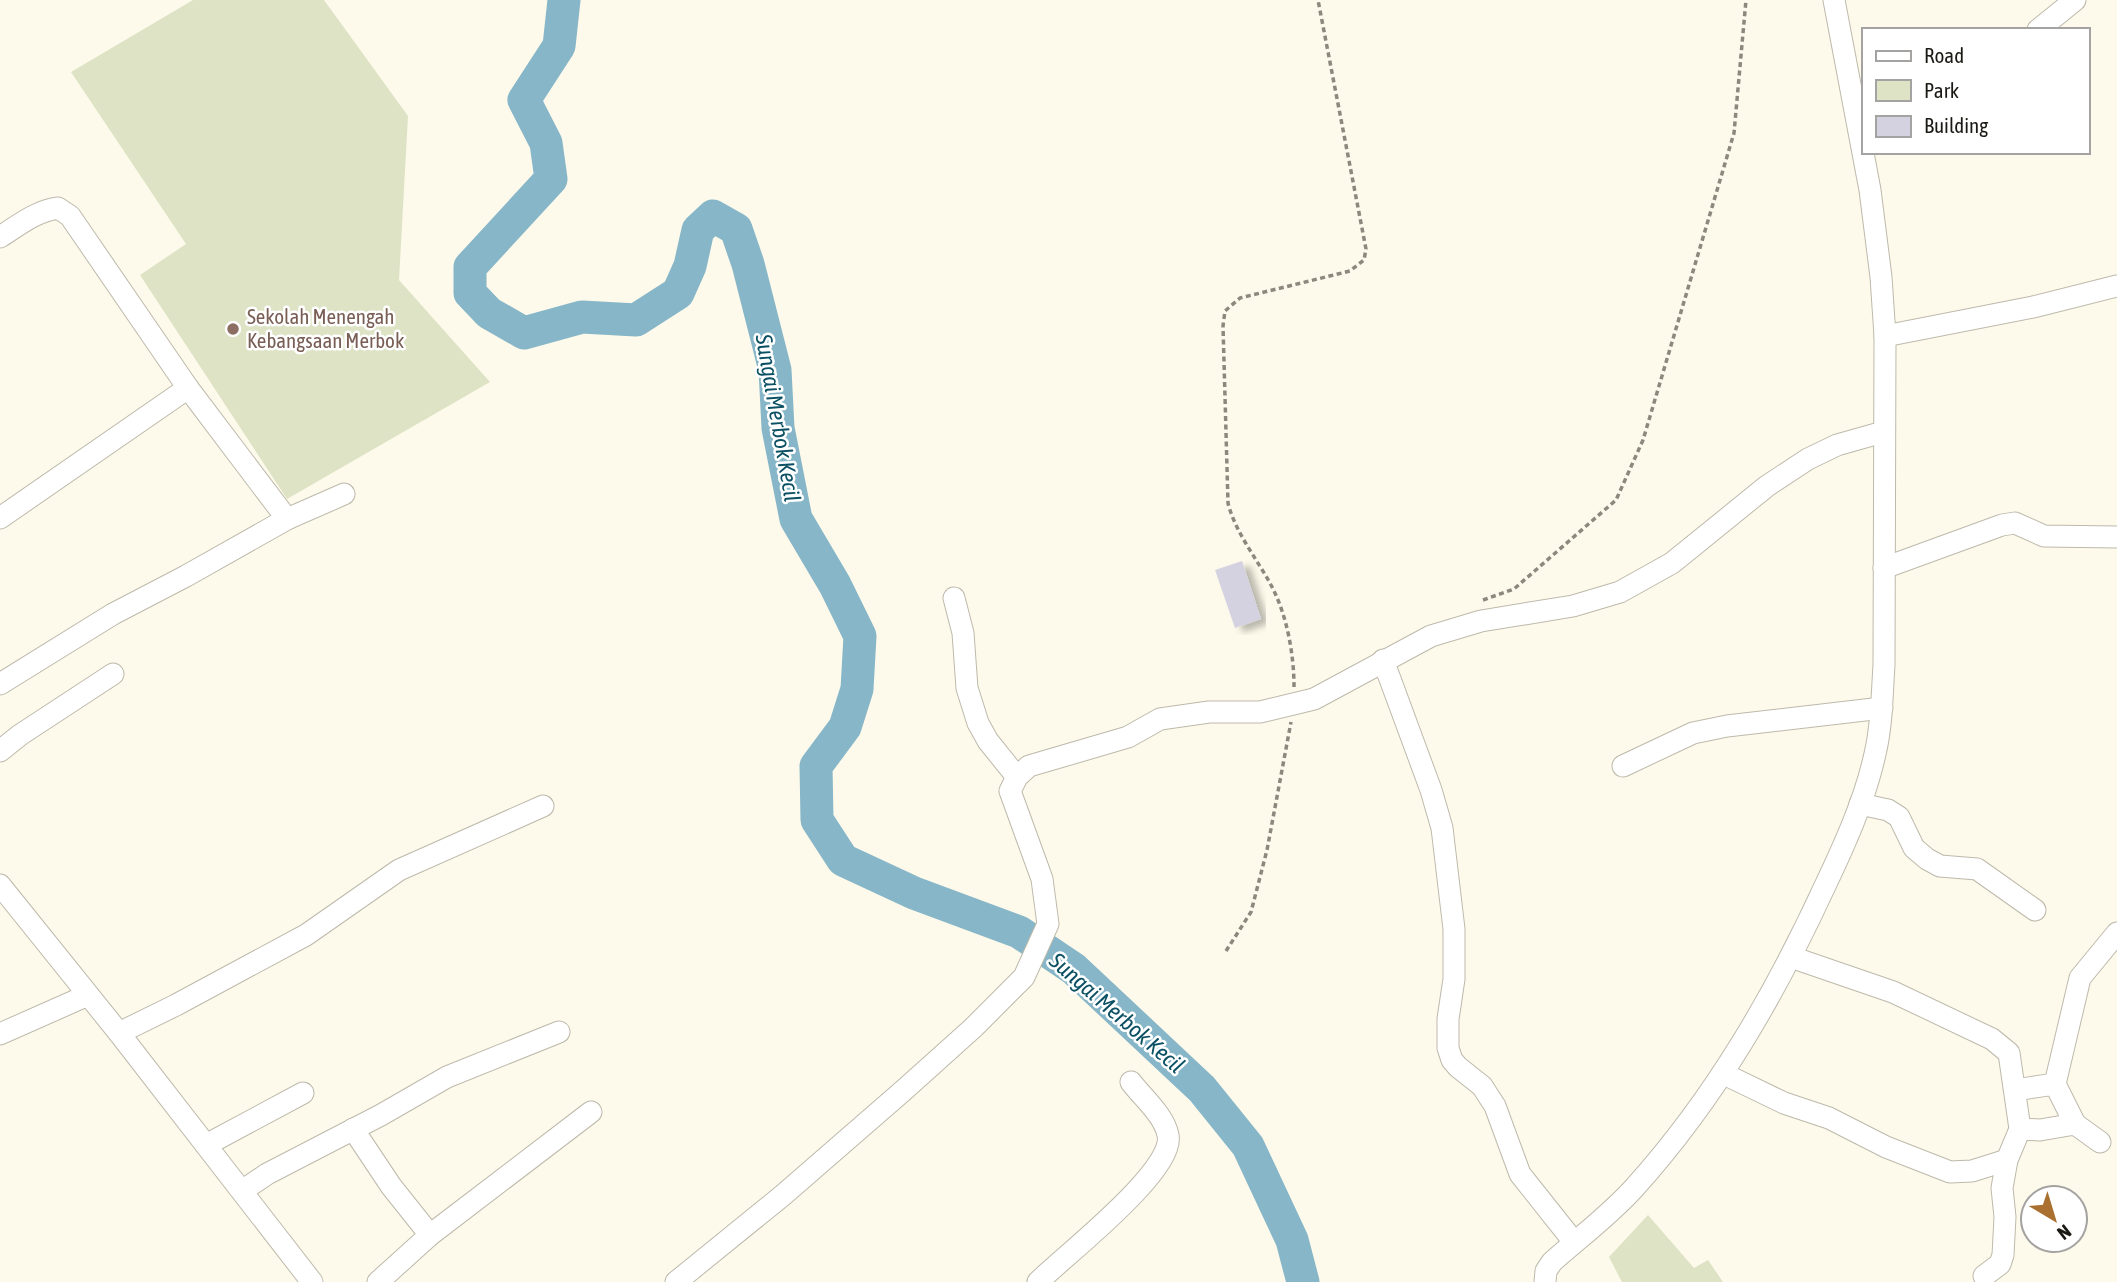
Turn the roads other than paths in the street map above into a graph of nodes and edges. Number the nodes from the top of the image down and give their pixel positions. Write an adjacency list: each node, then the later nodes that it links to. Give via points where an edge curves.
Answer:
1 (1834, 0): 4 (street)
2 (2075, 0): 3 (street)
3 (2040, 28)
4 (1860, 121)
5 (1865, 154): 8 (street)
6 (0, 237): 9 (street, via 50,209 58,208 70,216)
7 (2117, 286): 8 (street)
8 (1885, 335): 10 (street)
9 (188, 388): 12 (street); 13 (street)
10 (1884, 432): 15 (street); 17 (street, via 1837,445 1798,465 1672,563 1620,592 1573,606 1481,621 1431,636)
11 (344, 494): 13 (street)
12 (0, 518)
13 (287, 519): 19 (street, via 88,628)
14 (2117, 537): 15 (street, via 2044,536 2015,523 2001,524)
15 (1884, 568): 20 (street)
16 (954, 598): 23 (street, via 963,633 967,688 978,723)
17 (1383, 660): 23 (street, via 1324,694 1294,705 1160,719 1128,737 1038,762); 48 (street, via 1442,828 1454,929 1448,1048 1452,1060 1471,1075 1495,1106 1520,1174)
18 (113, 674): 21 (street)
19 (0, 684)
20 (1882, 708): 22 (street, via 1693,733); 24 (street, via 1875,755)
21 (0, 751)
22 (1623, 766)
23 (1017, 777): 52 (street, via 1010,791 1042,879 1048,923 1024,977 904,1090)
24 (1860, 804): 27 (street, via 1899,817 1914,848 1927,859 1940,866 1977,869); 29 (street)
25 (543, 806): 31 (street, via 400,870 306,935)
26 (0, 886): 30 (street)
27 (2035, 910)
28 (2117, 933): 36 (street, via 2080,978)
29 (1791, 957): 34 (street); 37 (street, via 1893,992 1992,1039 2008,1054)
30 (88, 995): 31 (street); 33 (street)
31 (119, 1032): 44 (street)
32 (559, 1032): 41 (street, via 447,1077)
33 (0, 1034)
34 (1724, 1074): 45 (street, via 1950,1172 1972,1171); 48 (street, via 1636,1186)
35 (1131, 1083): 53 (street, via 1163,1122 1169,1145 1165,1156 1134,1195)
36 (2055, 1084): 37 (street); 40 (street)
37 (2015, 1090): 42 (street)
38 (303, 1093): 44 (street)
39 (591, 1112): 47 (street)
40 (2075, 1124): 42 (street); 43 (street)
41 (353, 1129): 46 (street); 47 (street)
42 (2020, 1129): 45 (street)
43 (2100, 1142)
44 (206, 1145): 46 (street)
45 (2007, 1160): 49 (street, via 2002,1188 2006,1217 2003,1255 2000,1264)
46 (242, 1191): 50 (street)
47 (430, 1235): 51 (street)
48 (1574, 1242): 54 (street, via 1552,1262)
49 (1984, 1276)
50 (312, 1282)
51 (378, 1282)
52 (676, 1282)
53 (1038, 1282)
54 (1545, 1282)

